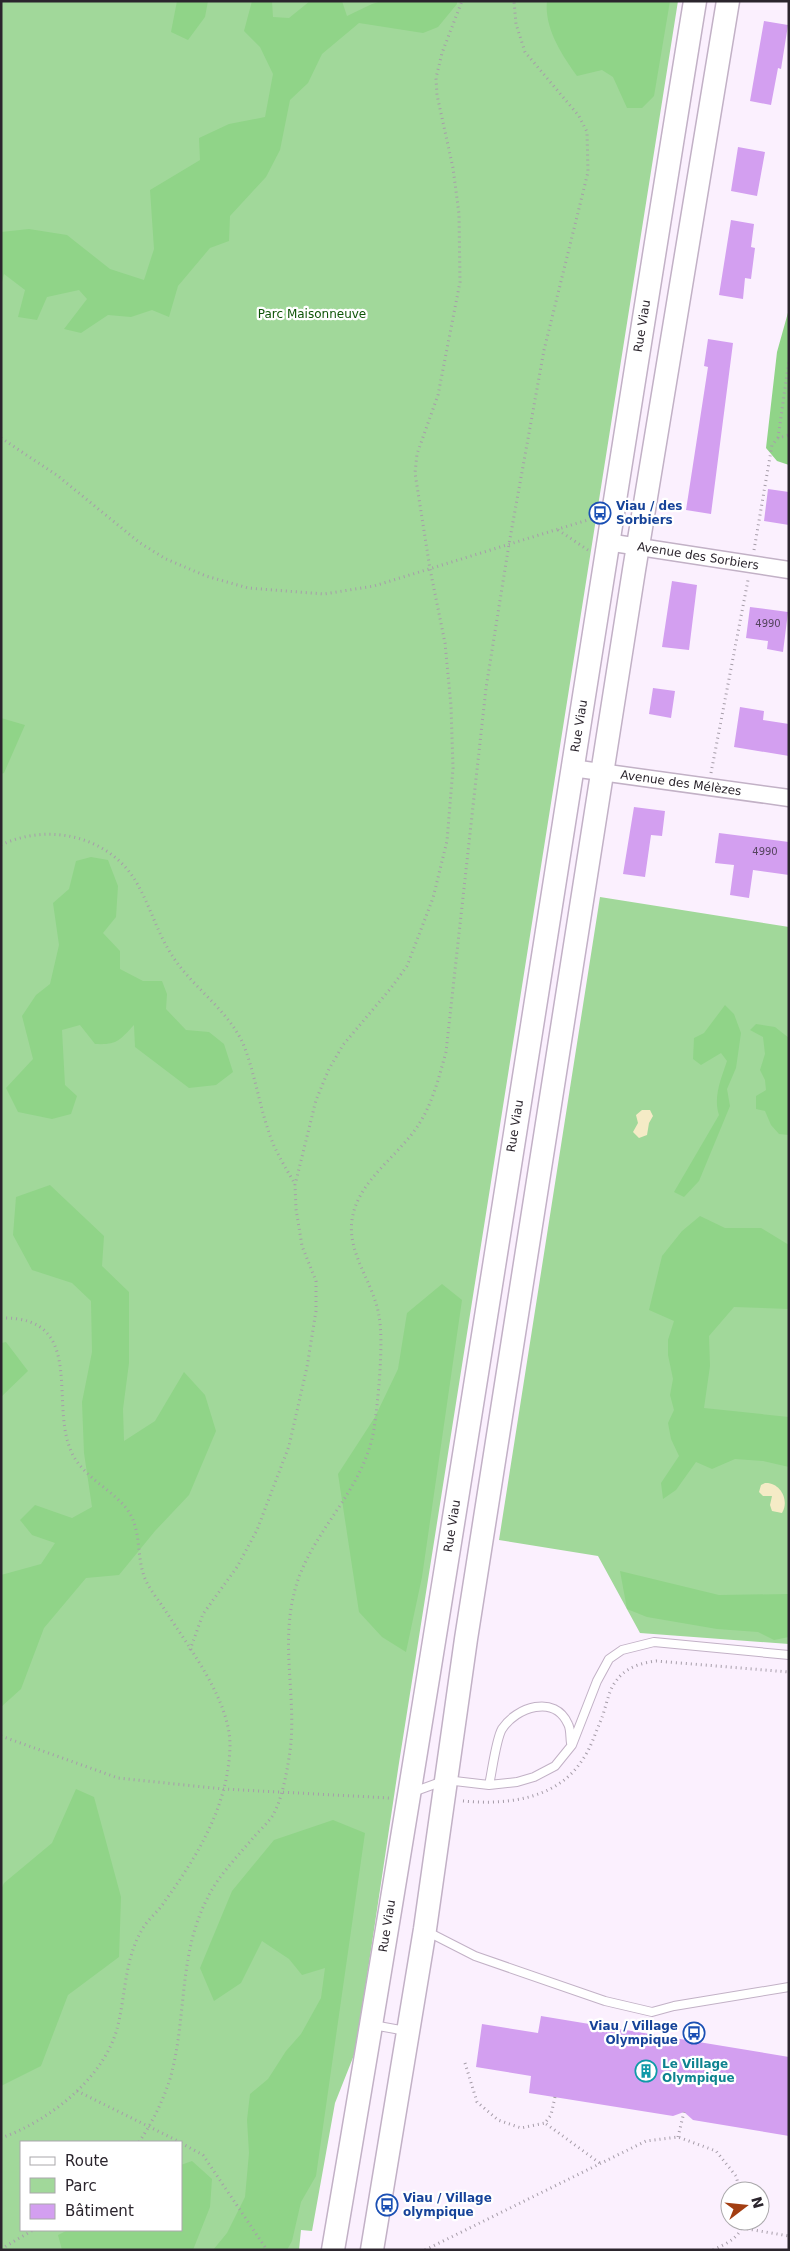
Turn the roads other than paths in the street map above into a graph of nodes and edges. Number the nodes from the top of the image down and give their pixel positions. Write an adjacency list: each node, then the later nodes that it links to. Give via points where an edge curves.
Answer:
1 (695, 1): 3 (main road, Rue Viau)
2 (728, 1): 4 (main road)
3 (599, 547): 4 (street, Avenue des Sorbiers); 6 (main road, Rue Viau)
4 (638, 547): 5 (street, Avenue des Sorbiers); 7 (main road)
5 (789, 570)
6 (572, 768): 7 (street, Avenue des Mélèzes); 13 (main road, Rue Viau)
7 (603, 772): 8 (street, Avenue des Mélèzes); 11 (main road)
8 (789, 798)
9 (789, 1655): 10 (lane, via 654,1642 622,1650 609,1659 597,1681)
10 (572, 1745): 12 (lane, via 555,1766 534,1777); 12 (lane, via 568,1724 559,1714 538,1706 523,1710 511,1717 501,1731)
11 (446, 1780): 12 (lane); 13 (lane); 14 (main road)
12 (489, 1785)
13 (402, 1796): 16 (main road, Rue Viau)
14 (425, 1929): 15 (lane, via 475,1956 605,2001 652,2012); 17 (main road)
15 (789, 1987)
16 (371, 2025): 17 (lane); 18 (main road, Rue Viau)
17 (408, 2031): 19 (main road)
18 (333, 2250)
19 (372, 2250)

